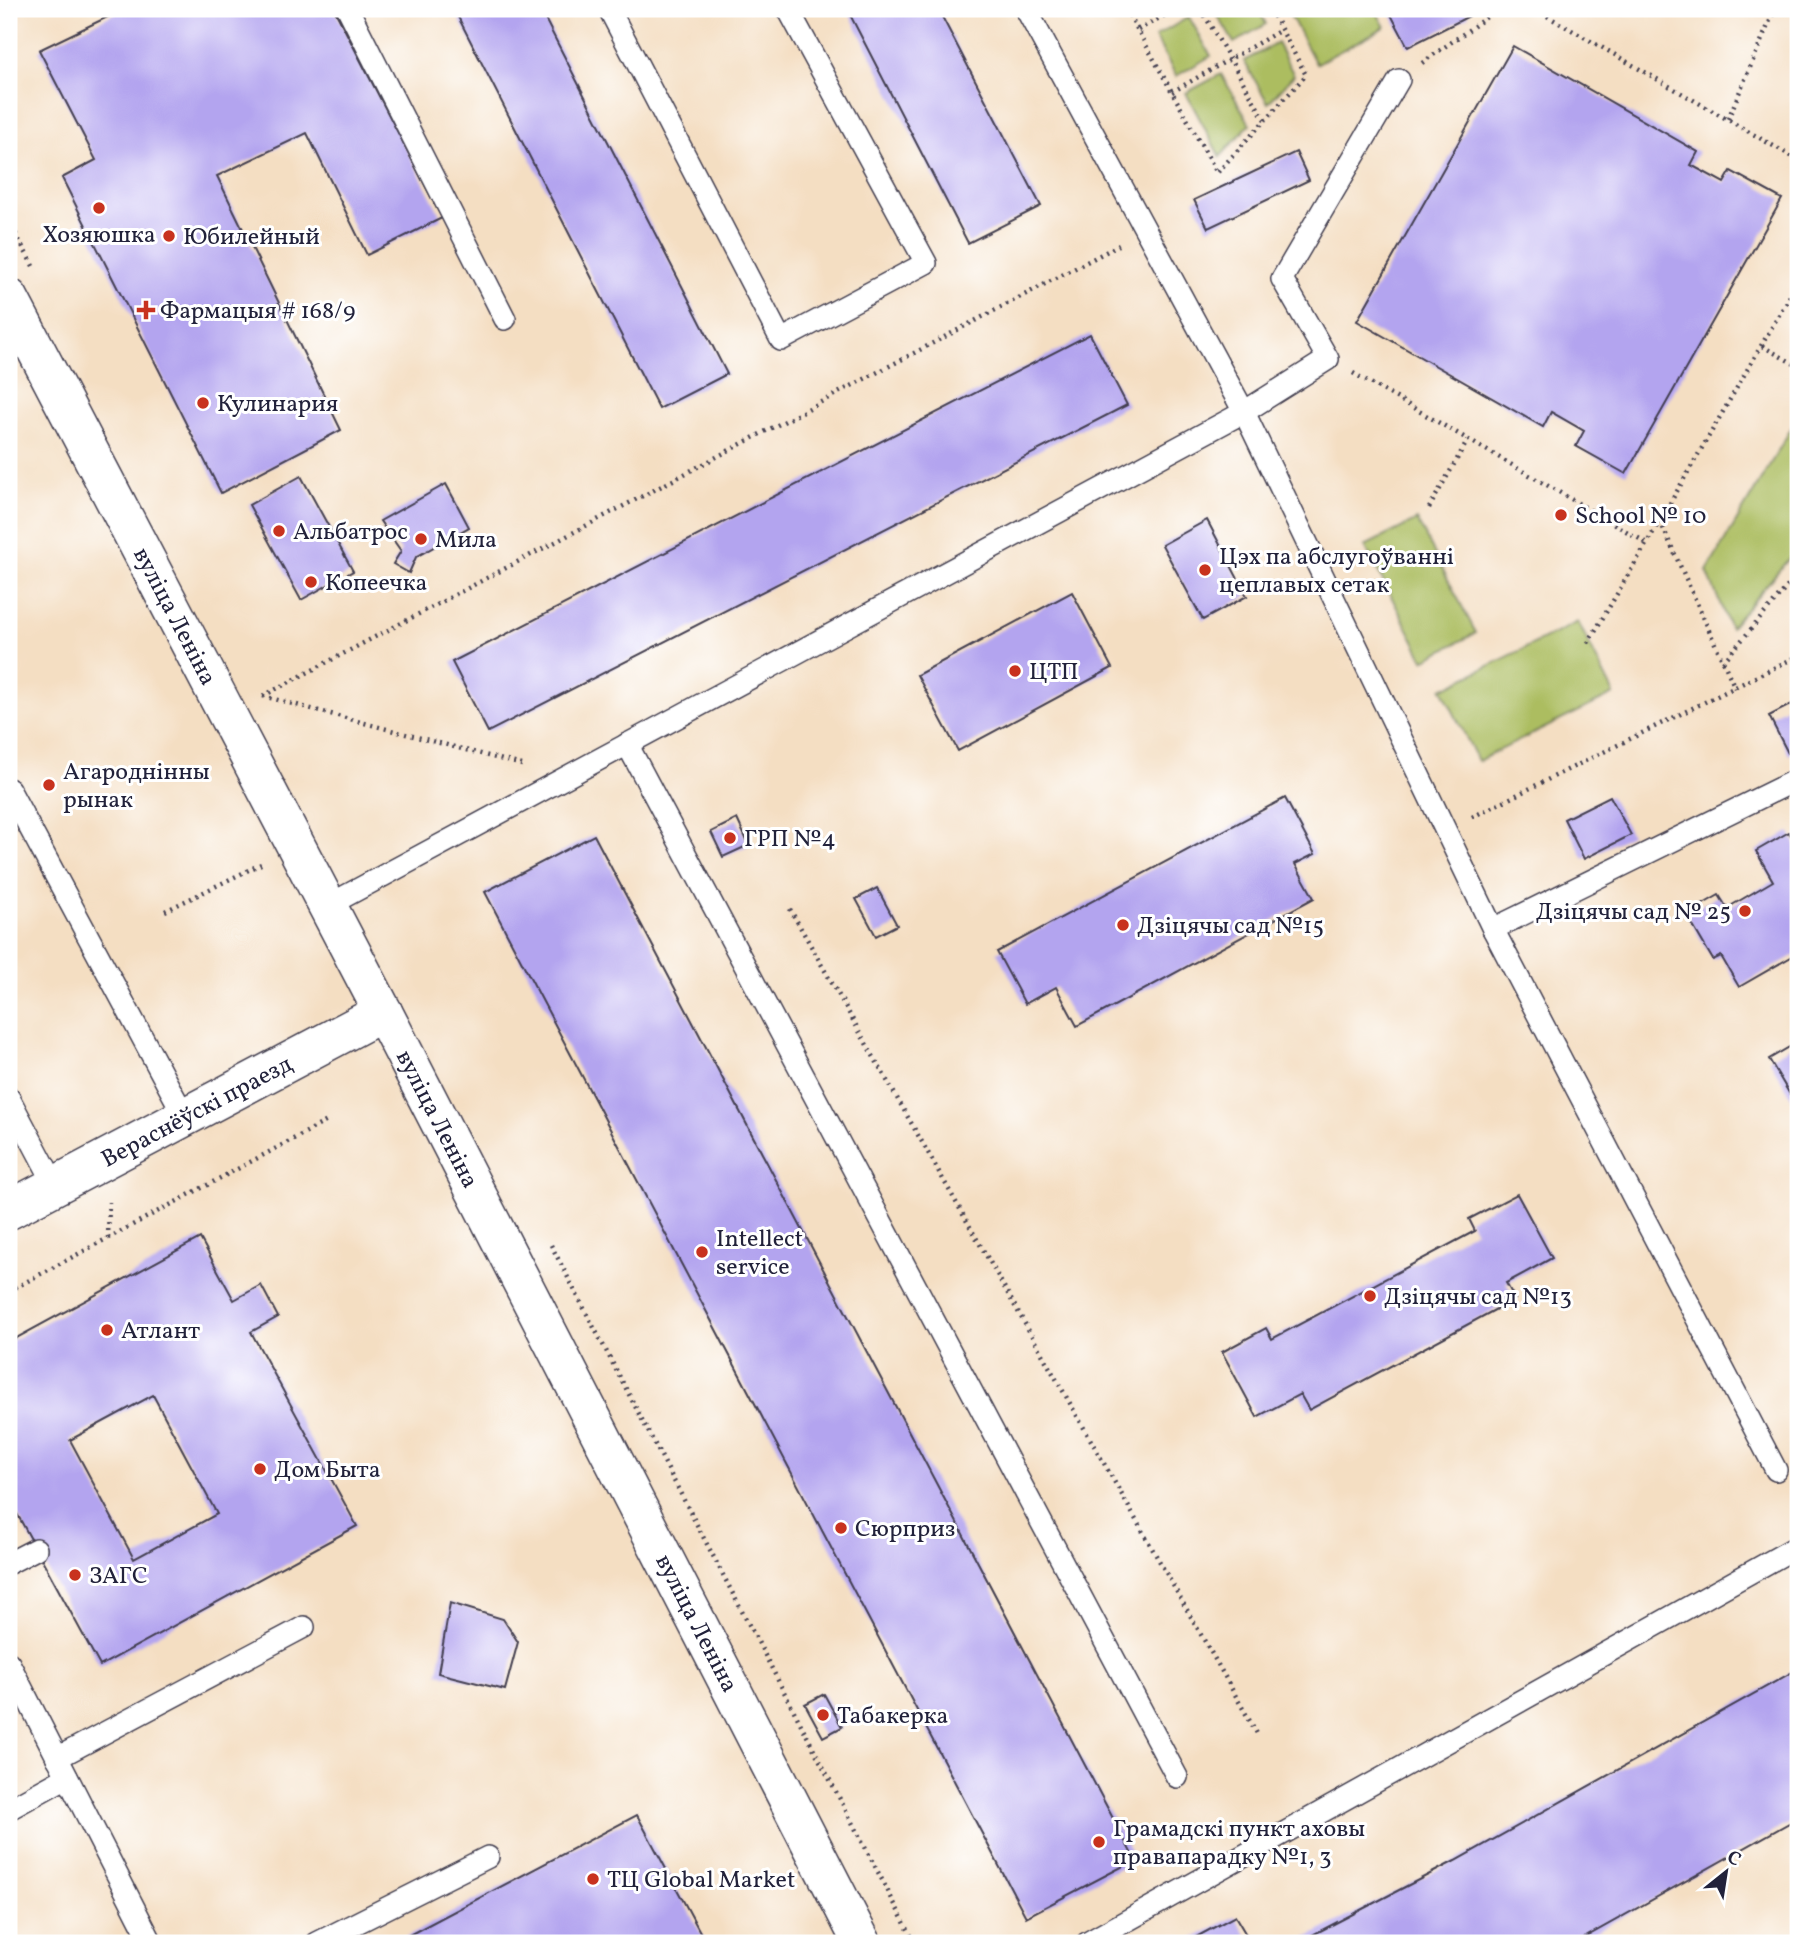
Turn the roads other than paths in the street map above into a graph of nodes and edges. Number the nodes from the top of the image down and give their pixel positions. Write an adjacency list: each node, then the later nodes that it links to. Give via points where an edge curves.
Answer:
1 (348, 9): 7 (lane)
2 (609, 9): 3 (lane, via 781,340 926,263)
3 (788, 9)
4 (1026, 9): 8 (lane)
5 (1399, 80): 8 (lane, via 1282,279 1328,359)
6 (9, 298): 12 (street, вуліца Леніна)
7 (505, 319)
8 (1244, 412): 9 (lane); 13 (lane)
9 (626, 744): 12 (lane); 27 (lane)
10 (1798, 779): 13 (lane)
11 (9, 789): 16 (lane)
12 (327, 906): 14 (street, вуліца Леніна)
13 (1493, 929): 19 (lane)
14 (383, 1012): 16 (street, Вераснёўскі праезд); 32 (street, вуліца Леніна)
15 (9, 1098): 17 (lane)
16 (185, 1117): 17 (street, Вераснёўскі праезд)
17 (55, 1185): 18 (street, Вераснёўскі праезд)
18 (9, 1210)
19 (1776, 1470)
20 (1798, 1546): 33 (lane)
21 (36, 1549): 22 (lane)
22 (9, 1563)
23 (304, 1627): 25 (lane)
24 (9, 1663): 25 (lane)
25 (57, 1758): 26 (lane)
26 (67, 1777): 28 (lane); 30 (lane)
27 (1177, 1777)
28 (9, 1809)
29 (488, 1857): 31 (lane)
30 (152, 1943)
31 (317, 1943)
32 (862, 1943)
33 (1087, 1943)

